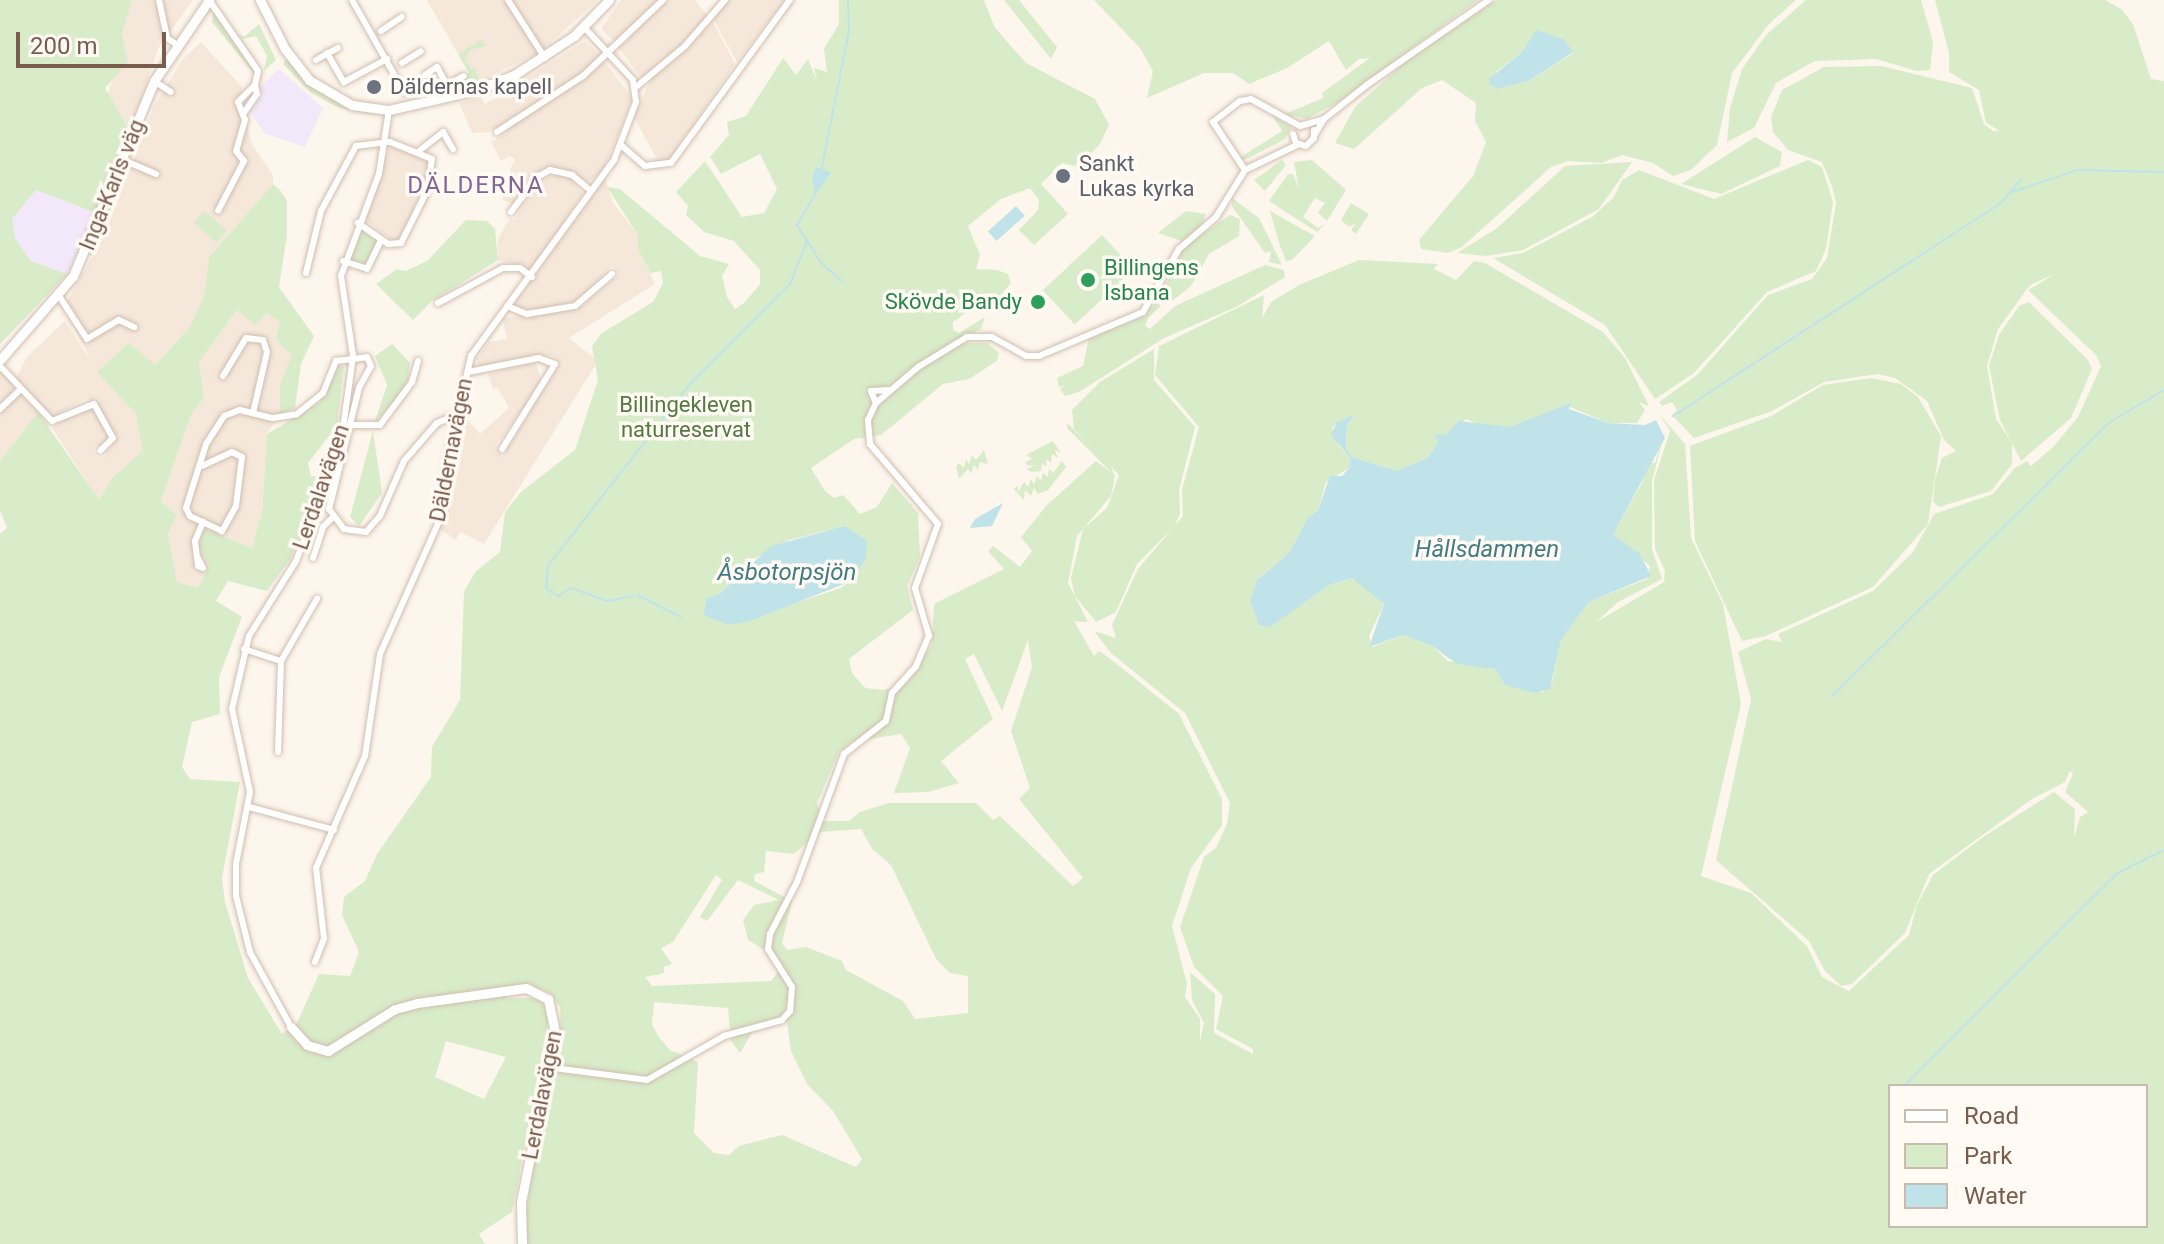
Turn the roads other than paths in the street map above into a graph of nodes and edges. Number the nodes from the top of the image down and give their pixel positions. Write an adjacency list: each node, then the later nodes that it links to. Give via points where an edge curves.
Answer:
1 (159, 0): 14 (street, via 167,38)
2 (209, 0): 14 (street, Inga-Karls väg); 47 (street, via 256,64 255,85 239,98 243,114 236,151 244,161)
3 (260, 0): 31 (street, via 285,49 309,80 342,101)
4 (352, 0): 20 (street)
5 (508, 0): 19 (street)
6 (609, 0): 12 (street)
7 (663, 0): 17 (street)
8 (725, 0): 27 (street, via 685,46)
9 (790, 0): 39 (street, via 671,163 645,166)
10 (1489, 0): 32 (street)
11 (402, 17): 13 (street)
12 (584, 27): 17 (street); 19 (street)
13 (381, 31)
14 (176, 44): 25 (street, Inga-Karls väg)
15 (338, 48): 18 (street)
16 (421, 51): 22 (street)
17 (609, 52): 27 (street); 34 (street, via 576,82)
18 (327, 53): 20 (street, via 344,82); 21 (street)
19 (545, 58): 31 (street, via 490,86)
20 (387, 59): 29 (street)
21 (316, 60)
22 (402, 63)
23 (425, 75): 26 (street, via 437,67)
24 (464, 76): 26 (street)
25 (154, 81): 28 (street); 43 (street, Inga-Karls väg)
26 (447, 85): 30 (street)
27 (636, 87): 39 (street, Däldernavägen)
28 (171, 92)
29 (404, 92)
30 (444, 93)
31 (389, 110): 37 (street, Lerdalavägen)
32 (1324, 119): 33 (street); 36 (street)
33 (1302, 125): 35 (street); 36 (street); 44 (street, via 1246,99 1213,122)
34 (497, 132)
35 (1293, 134): 38 (street); 40 (street)
36 (1315, 134): 38 (street, via 1310,144)
37 (386, 142): 42 (street); 49 (street, Lerdalavägen); 52 (street, via 365,142 353,150 321,211)
38 (1299, 144): 40 (street)
39 (622, 146): 46 (street, Däldernavägen)
40 (1283, 148): 44 (street)
41 (453, 149): 42 (street, via 443,132)
42 (419, 151): 50 (street, via 434,163 427,191 401,243)
43 (123, 160): 45 (street); 55 (street, Inga-Karls väg, via 88,247)
44 (1245, 170): 66 (street, via 1216,217 1179,249 1152,303 1136,317 1039,356 1026,356 983,335 947,348)
45 (156, 174)
46 (590, 190): 48 (street, via 572,175 550,170 537,177); 54 (street, Däldernavägen)
47 (218, 211)
48 (511, 212)
49 (358, 223): 50 (street); 51 (street, Lerdalavägen)
50 (381, 240): 51 (street, via 367,269)
51 (343, 261): 59 (street, Lerdalavägen, via 341,291)
52 (306, 273)
53 (612, 274): 57 (street, via 575,306 527,314)
54 (532, 277): 56 (street, via 520,268 503,268); 57 (street, Däldernavägen)
55 (59, 296): 58 (street, via 87,339 119,320); 60 (street, Inga-Karls väg)
56 (438, 303)
57 (507, 306): 63 (street, Däldernavägen, via 475,349)
58 (134, 327)
59 (353, 356): 69 (street, via 336,361 323,393 305,411 281,418); 71 (street, via 367,357 371,366 359,388); 80 (street, Lerdalavägen, via 333,467 296,561 258,617)
60 (0, 360)
61 (418, 361): 71 (street, via 412,382 380,425)
62 (0, 366): 65 (street)
63 (468, 372): 70 (street, Däldernavägen); 72 (street, via 539,358 555,364)
64 (223, 376): 69 (street, via 246,338 263,340 267,352)
65 (21, 389): 68 (street); 73 (street, via 55,422 94,404 113,438)
66 (889, 390): 67 (street); 67 (street, via 871,391)
67 (876, 403): 87 (street, via 868,420 870,444 938,524 915,588 929,636 916,666 892,693 886,721 843,755 797,882 770,934 768,949 792,987 790,1011 782,1020 724,1036 647,1080)
68 (0, 409)
69 (253, 413): 74 (street, via 233,410 224,416 206,444)
70 (461, 413): 75 (street, via 437,423 401,465 372,529 351,532); 84 (street, Däldernavägen, via 447,462 442,515 380,654 365,756)
71 (353, 425): 75 (street, via 330,503)
72 (502, 449)
73 (100, 451)
74 (202, 466): 76 (street, via 186,508); 76 (street, via 232,452 243,459 228,526 222,531)
75 (332, 518): 78 (street, via 323,527)
76 (203, 522): 77 (street, via 195,541)
77 (198, 558)
78 (313, 558)
79 (317, 599): 81 (street)
80 (244, 649): 81 (street); 83 (street, Lerdalavägen, via 232,709)
81 (281, 661): 82 (street)
82 (278, 752)
83 (249, 807): 84 (street); 86 (street, Lerdalavägen, via 236,864 236,896 255,965)
84 (334, 830): 85 (street, Däldernavägen, via 316,868 324,938)
85 (315, 962)
86 (291, 1027): 87 (street, Lerdalavägen, via 307,1045 328,1051 395,1009 526,988 543,994 554,1011 555,1033)
87 (546, 1067): 88 (street, Lerdalavägen, via 521,1202)
88 (522, 1244)

